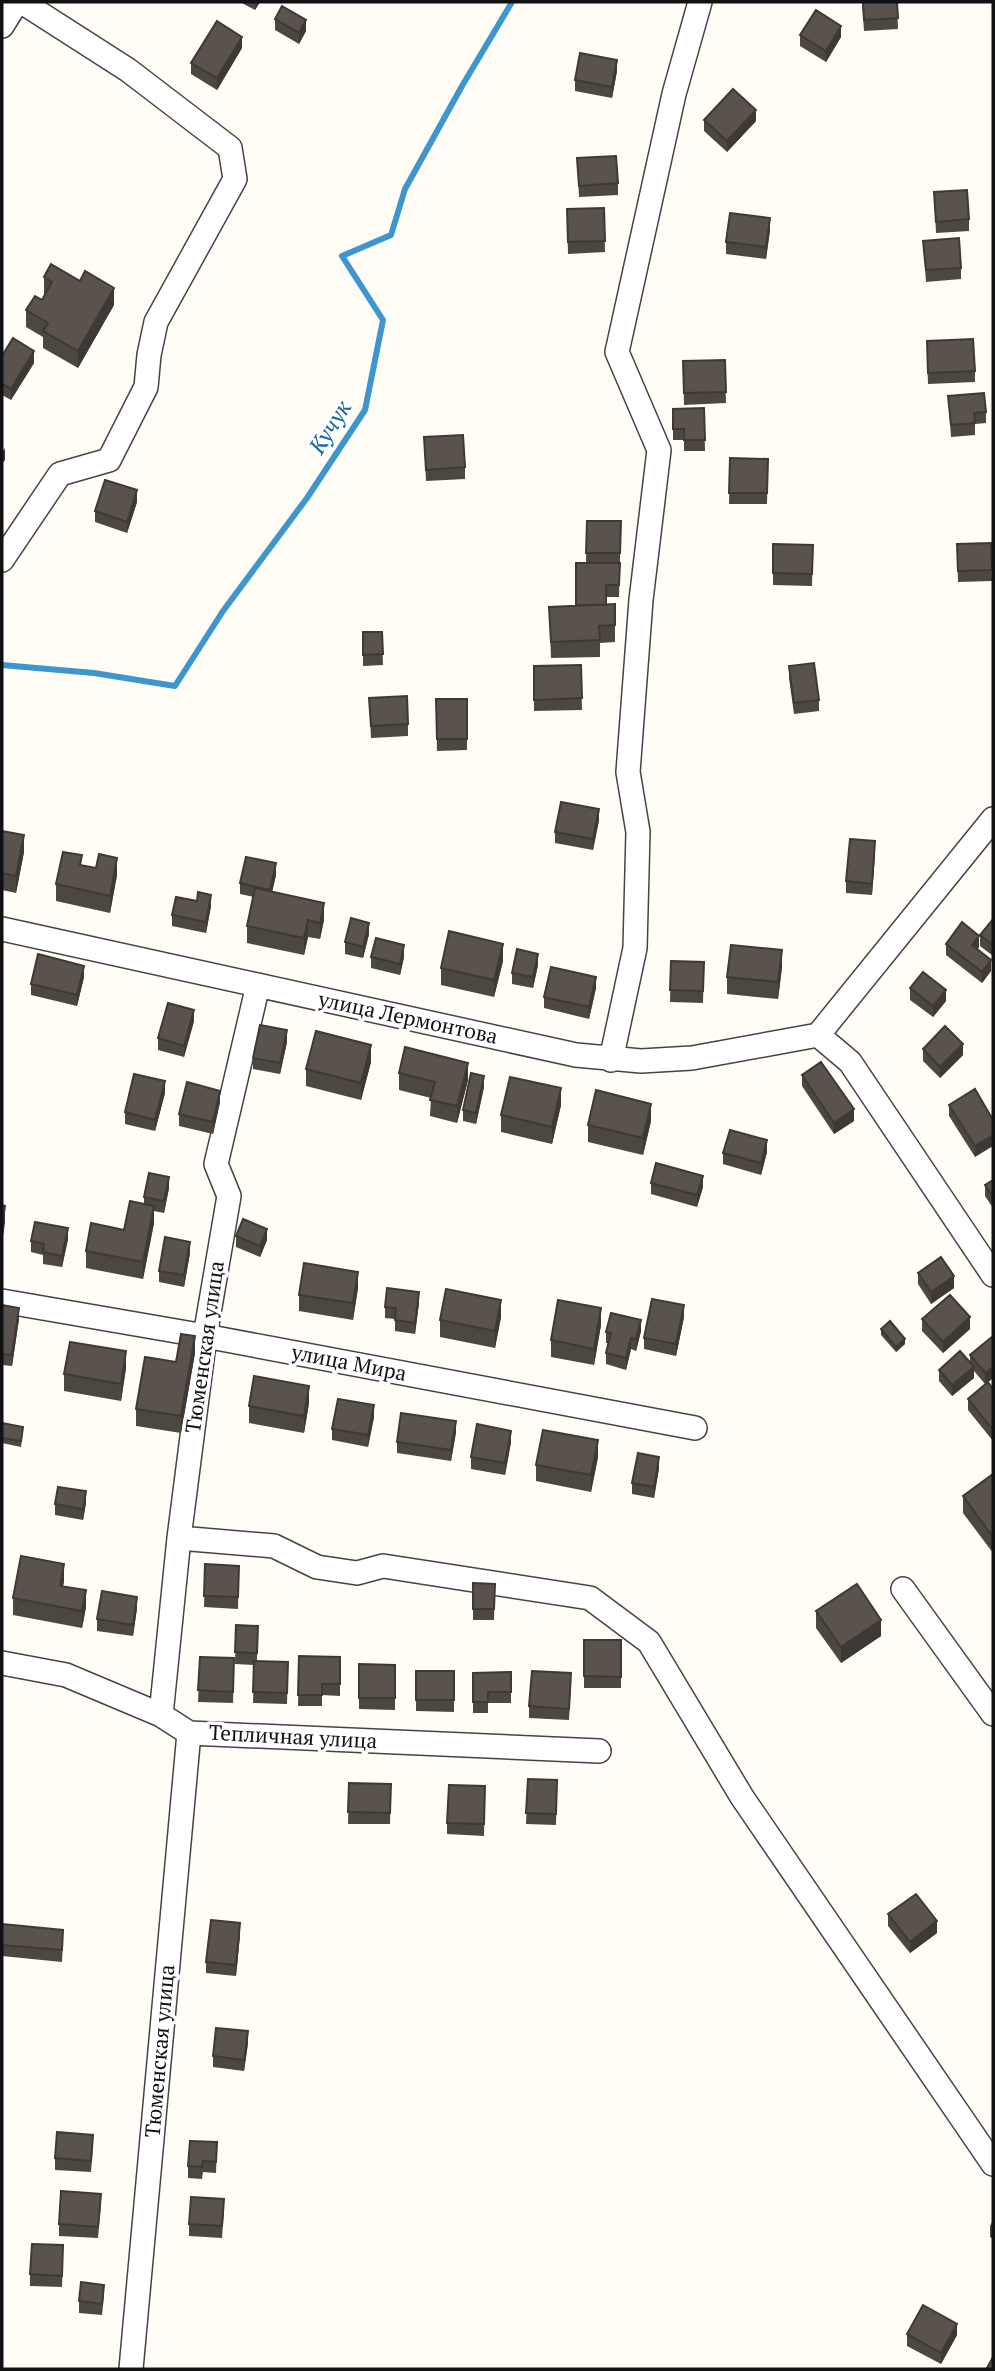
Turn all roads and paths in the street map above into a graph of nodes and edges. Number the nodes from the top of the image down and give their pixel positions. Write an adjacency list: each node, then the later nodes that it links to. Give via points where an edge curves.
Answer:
1 (20, 2): 3 (street); 4 (street, via 128,70 230,148 235,180 156,322 146,387 109,460 60,474)
2 (700, 2): 9 (street, via 674,94 617,352 659,450 641,600 628,772 638,832 635,948)
3 (2, 26)
4 (2, 560)
5 (993, 819): 8 (street)
6 (2, 929): 7 (street, улица Лермонтова)
7 (258, 985): 9 (street, улица Лермонтова); 12 (street, Тюменская улица, via 216,1164 229,1196)
8 (818, 1035): 9 (street, улица Лермонтова, via 692,1058); 10 (street, via 849,1062)
9 (611, 1060)
10 (993, 1275)
11 (2, 1301): 12 (street, улица Мира)
12 (205, 1336): 13 (street, улица Мира); 14 (street, Тюменская улица)
13 (695, 1429)
14 (179, 1538): 18 (street, Тюменская улица); 21 (street, via 274,1546 317,1567 357,1573 383,1566 590,1598 649,1642 742,1797)
15 (903, 1589): 17 (street)
16 (2, 1663): 18 (street, Тепличная улица, via 66,1675)
17 (993, 1714)
18 (162, 1715): 19 (street, Тепличная улица)
19 (190, 1733): 20 (street, Тепличная улица); 22 (street, Тюменская улица)
20 (599, 1751)
21 (993, 2164)
22 (131, 2369)

